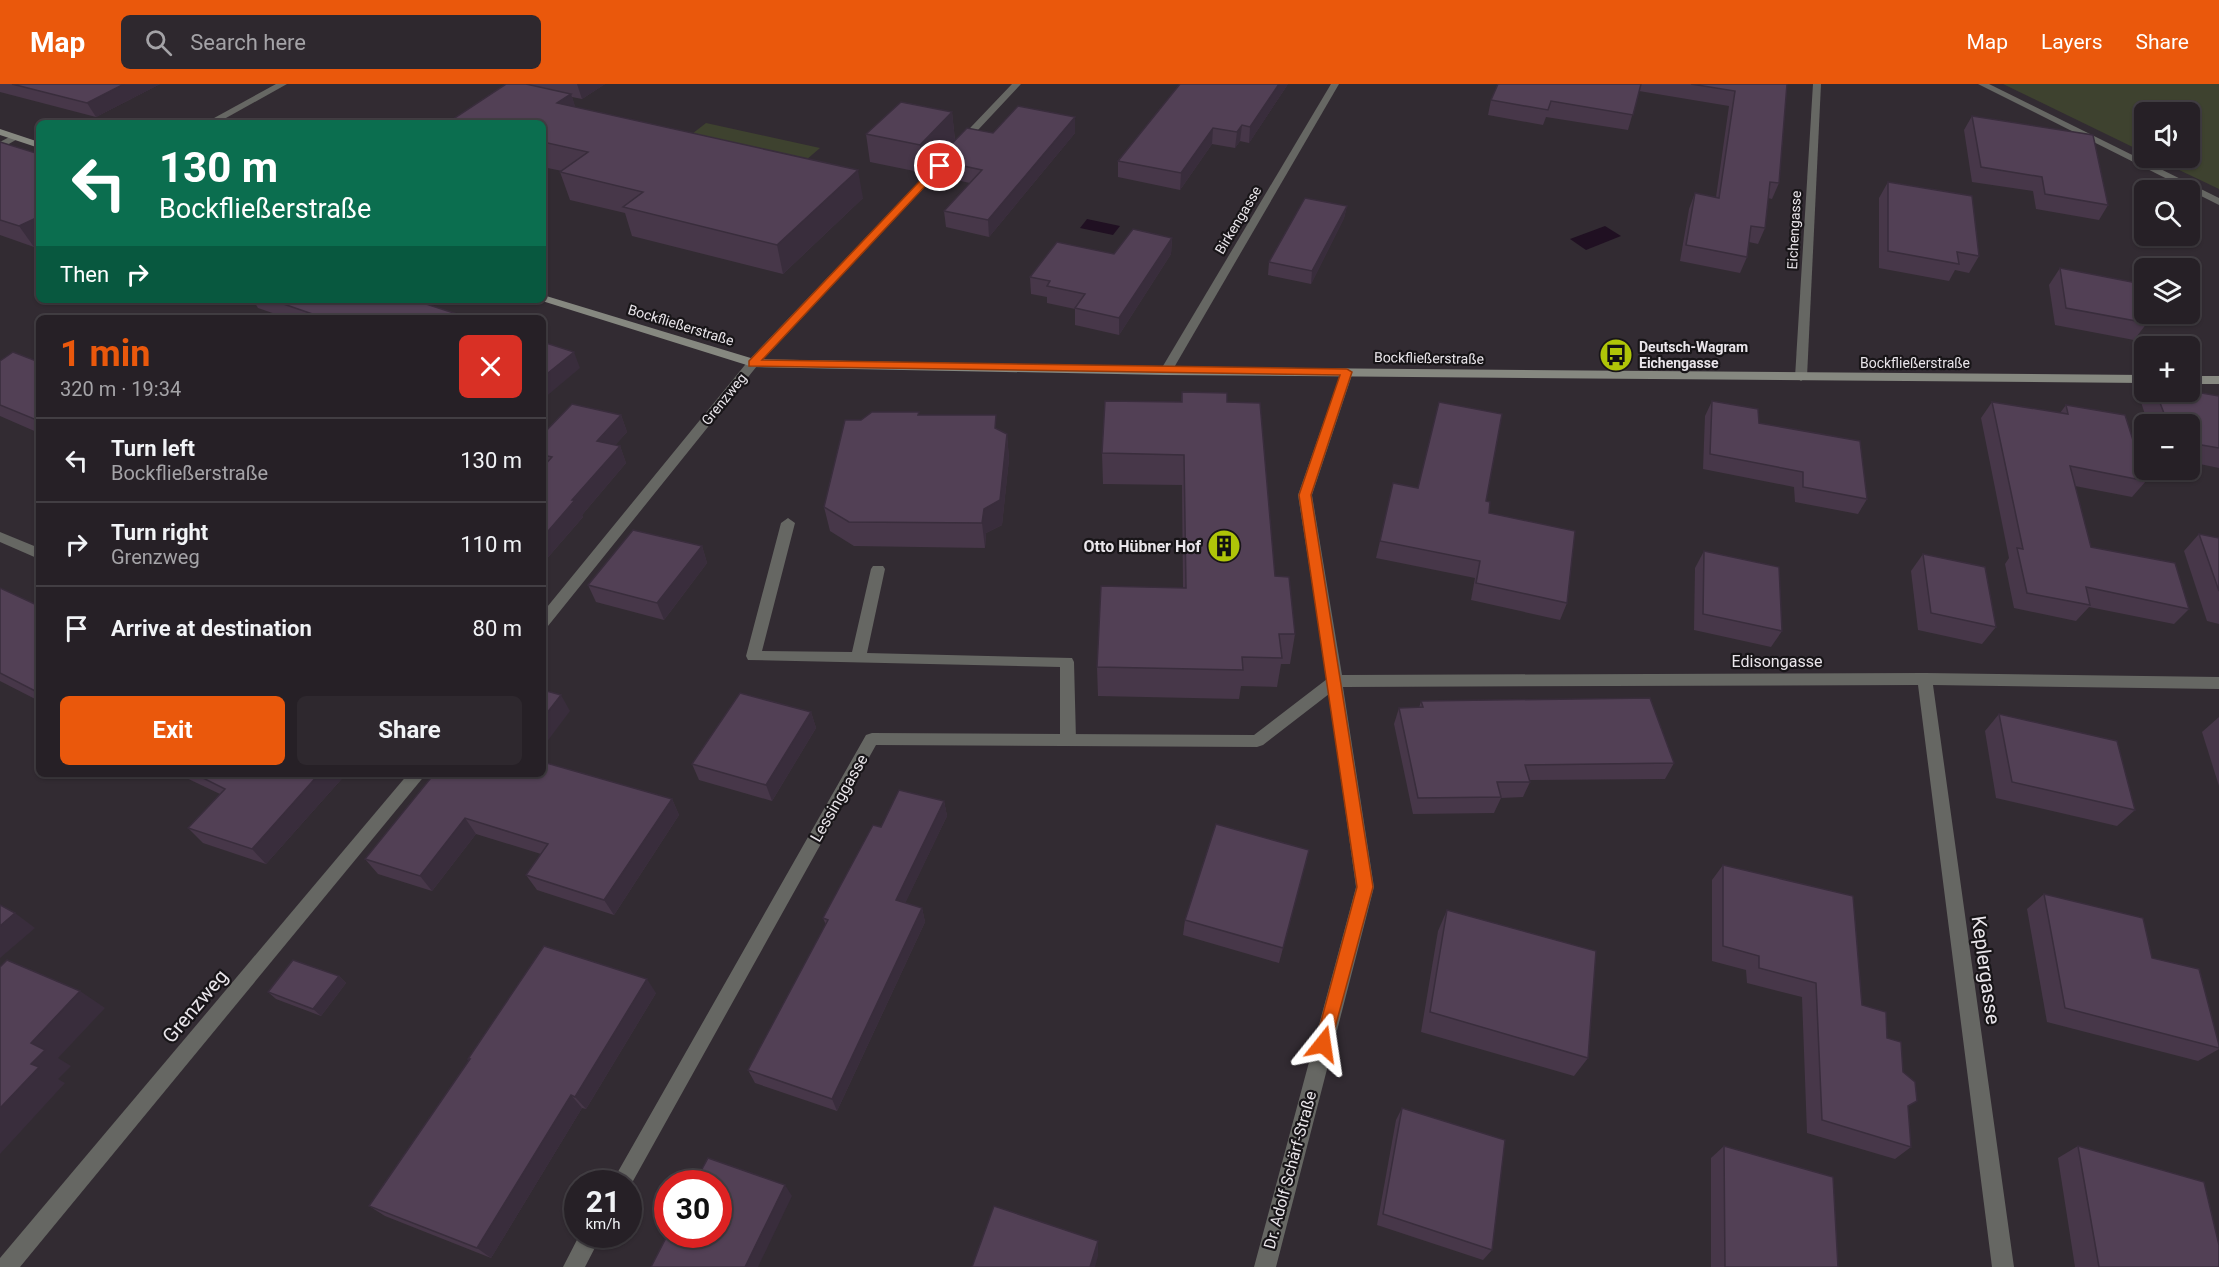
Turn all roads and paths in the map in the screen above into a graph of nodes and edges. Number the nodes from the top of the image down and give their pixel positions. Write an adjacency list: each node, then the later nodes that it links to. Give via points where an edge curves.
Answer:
1 (282, 84): 6 (street)
2 (1017, 84): 13 (street, Grenzweg)
3 (1335, 84): 14 (street, Birkengasse)
4 (1817, 84): 16 (street, Eichengasse)
5 (1982, 84): 11 (street)
6 (216, 120)
7 (0, 132): 8 (main road)
8 (16, 137): 9 (main road); 10 (street)
9 (36, 145)
10 (0, 146)
11 (2219, 202)
12 (546, 299): 13 (main road, Bockfließerstraße)
13 (753, 363): 14 (main road, Bockfließerstraße); 24 (street, Grenzweg)
14 (1166, 371): 15 (main road, Bockfließerstraße)
15 (1347, 372): 16 (main road, Bockfließerstraße); 27 (street, Dr. Adolf Schärf-Straße, via 1305,495)
16 (1801, 377): 17 (main road, Bockfließerstraße)
17 (2134, 380)
18 (2200, 380): 19 (main road)
19 (2219, 380)
20 (788, 523): 25 (street, via 753,656)
21 (0, 537): 22 (street)
22 (36, 553)
23 (878, 569): 25 (street)
24 (546, 618)
25 (858, 658): 29 (street, via 1066,662)
26 (1925, 679): 27 (street, Edisongasse); 28 (street, Edisongasse); 36 (street, Keplergasse)
27 (1335, 681): 29 (street, Lessinggasse, via 1257,741); 35 (street, Dr. Adolf Schärf-Straße, via 1365,887)
28 (2219, 683)
29 (1068, 740): 31 (street, Lessinggasse, via 873,740)
30 (415, 777): 33 (street, Grenzweg)
31 (629, 1170)
32 (584, 1248): 34 (street)
33 (6, 1267)
34 (574, 1267)
35 (1265, 1267)
36 (2003, 1267)

